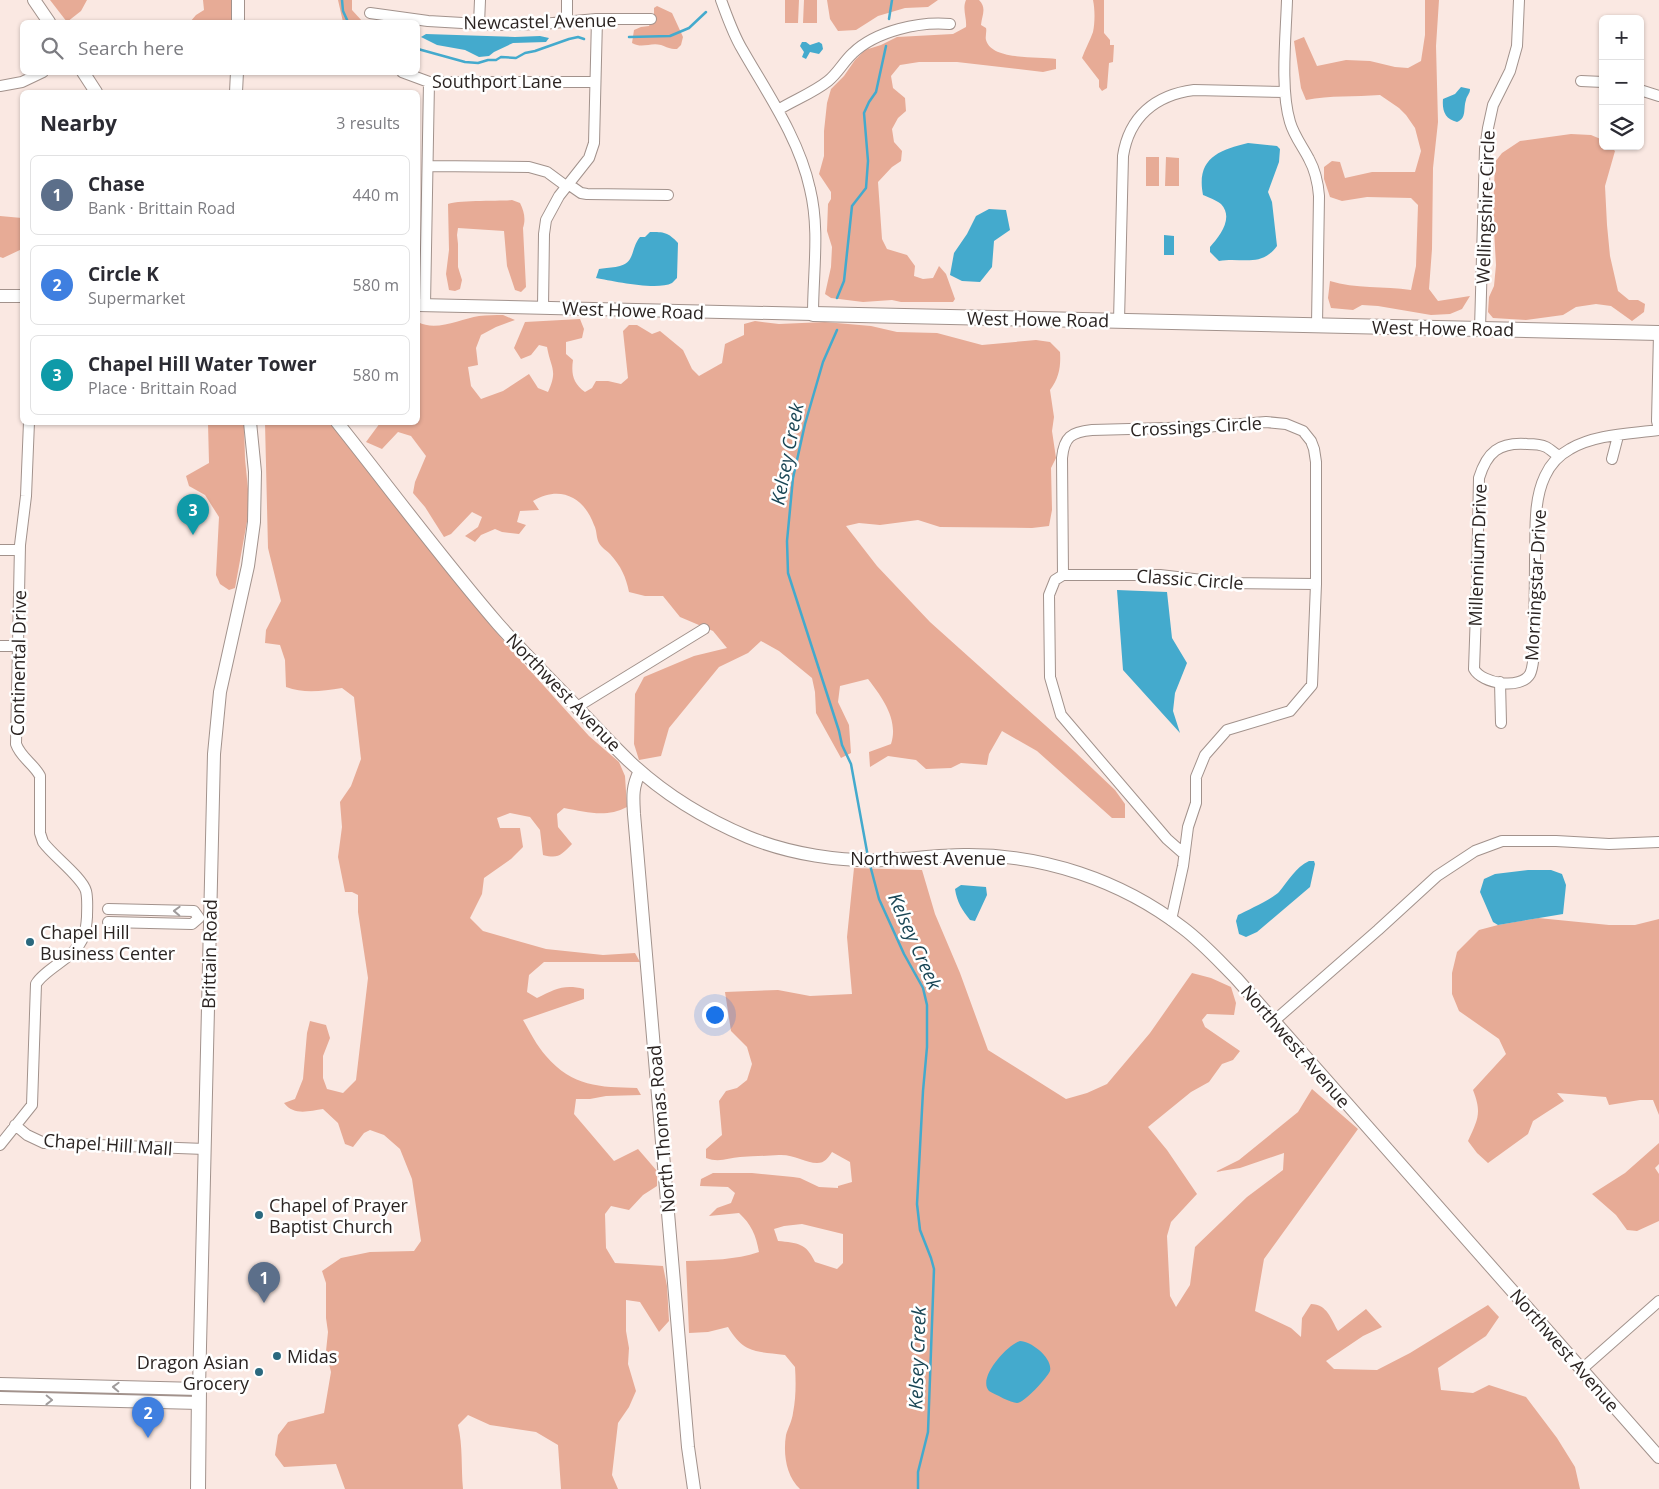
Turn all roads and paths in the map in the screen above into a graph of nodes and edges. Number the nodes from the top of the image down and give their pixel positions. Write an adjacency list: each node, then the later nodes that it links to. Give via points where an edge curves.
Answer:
1 (34, 0): 11 (street)
2 (238, 0): 12 (street)
3 (480, 0): 16 (street)
4 (567, 0): 15 (street)
5 (721, 0): 32 (street, via 742,48)
6 (1287, 0): 30 (street)
7 (1519, 0): 43 (street, Wellingshire Circle, via 1517,46 1510,71 1493,105 1485,149)
8 (370, 12): 13 (street, Newcastel Avenue)
9 (597, 19): 10 (street, Newcastel Avenue); 15 (street, Newcastel Avenue); 24 (street)
10 (651, 19)
11 (48, 20)
12 (238, 20)
13 (392, 20)
14 (420, 21): 16 (street, Newcastel Avenue)
15 (566, 21): 16 (street, Newcastel Avenue)
16 (479, 24)
17 (950, 24): 32 (street, via 918,24 875,38 855,51 823,84)
18 (36, 75): 26 (street, via 22,82)
19 (84, 75): 27 (street)
20 (237, 75): 28 (street)
21 (410, 75): 23 (street, Southport Lane)
22 (1581, 81): 25 (street)
23 (429, 82): 24 (street, Southport Lane); 33 (street)
24 (595, 82): 34 (street, via 593,145 589,158)
25 (1599, 82)
26 (0, 86)
27 (95, 90)
28 (236, 90)
29 (1644, 91): 31 (street)
30 (1285, 92): 41 (street, via 1181,91 1156,102 1138,118 1127,137 1123,156); 42 (street, via 1291,126 1312,164 1318,190)
31 (1659, 96)
32 (778, 110): 40 (street, via 801,158 813,202 816,253)
33 (428, 166): 34 (street, via 529,167 547,172); 38 (street)
34 (567, 185): 35 (street, via 587,194); 39 (street, via 546,220)
35 (668, 195)
36 (0, 296): 37 (street)
37 (20, 296)
38 (421, 305): 39 (street, West Howe Road)
39 (543, 307): 40 (street, West Howe Road)
40 (813, 314): 41 (main road, West Howe Road)
41 (1120, 321): 42 (main road, West Howe Road)
42 (1317, 325): 43 (main road, West Howe Road)
43 (1480, 329): 44 (main road, West Howe Road)
44 (1659, 334): 48 (street)
45 (28, 425): 53 (street, Continental Drive)
46 (250, 425): 67 (street, Brittain Road, via 255,472 254,522 248,566 220,692)
47 (339, 425): 61 (street, Northwest Avenue, via 498,624)
48 (1659, 430): 49 (street, Morningstar Drive)
49 (1618, 436): 50 (street, Morningstar Drive, via 1583,443); 51 (street)
50 (1559, 456): 59 (street, Millennium Drive, via 1546,447 1512,442 1499,448 1483,465 1479,478); 60 (street, Morningstar Drive, via 1542,486 1536,516 1532,665 1529,675 1521,681)
51 (1612, 459)
52 (0, 550): 53 (street)
53 (20, 550): 58 (street, Continental Drive)
54 (1063, 575): 55 (street, Classic Circle, via 1160,575 1227,583); 55 (street, Crossings Circle, via 1062,458 1063,445 1072,434 1266,422 1303,430 1314,449); 65 (street, via 1055,580 1049,595 1050,677 1061,715 1166,839)
55 (1316, 584): 65 (street, Crossings Circle, via 1312,685 1290,711 1227,730 1205,755 1196,776 1196,803)
56 (704, 629): 61 (street)
57 (0, 646): 58 (street)
58 (18, 646): 71 (street, Continental Drive, via 16,744 40,776 40,833 44,842 83,886 87,901 83,939 35,987 32,1102)
59 (1476, 672): 60 (street, Morningstar Drive, via 1482,678)
60 (1500, 682): 62 (street)
61 (577, 707): 63 (street, Northwest Avenue)
62 (1501, 723)
63 (640, 771): 68 (street, Northwest Avenue, via 689,807 751,838 836,858 872,860 966,855 1034,861 1099,880); 82 (street, North Thomas Road, via 634,782 634,814)
64 (1659, 842): 70 (street, via 1502,842 1475,851 1437,876)
65 (1184, 854): 68 (street, Crossings Circle)
66 (108, 909): 67 (street, one-way to 66, via 194,911)
67 (204, 918): 69 (street, via 192,924); 73 (street, Brittain Road)
68 (1171, 920): 70 (street, Northwest Avenue, via 1203,944)
69 (108, 922)
70 (1274, 1021): 75 (street, Northwest Avenue)
71 (15, 1125): 72 (street, Continental Drive); 73 (street, Chapel Hill Mall, via 44,1143)
72 (0, 1145)
73 (205, 1149): 77 (street, Brittain Road)
74 (1659, 1301): 75 (street)
75 (1582, 1369): 80 (street, Northwest Avenue)
76 (0, 1384): 77 (street, one-way to 76)
77 (199, 1389): 79 (main road, Brittain Road)
78 (0, 1398): 79 (street, one-way to 79)
79 (199, 1403): 81 (main road, Brittain Road)
80 (1659, 1456)
81 (198, 1489)
82 (694, 1489)

